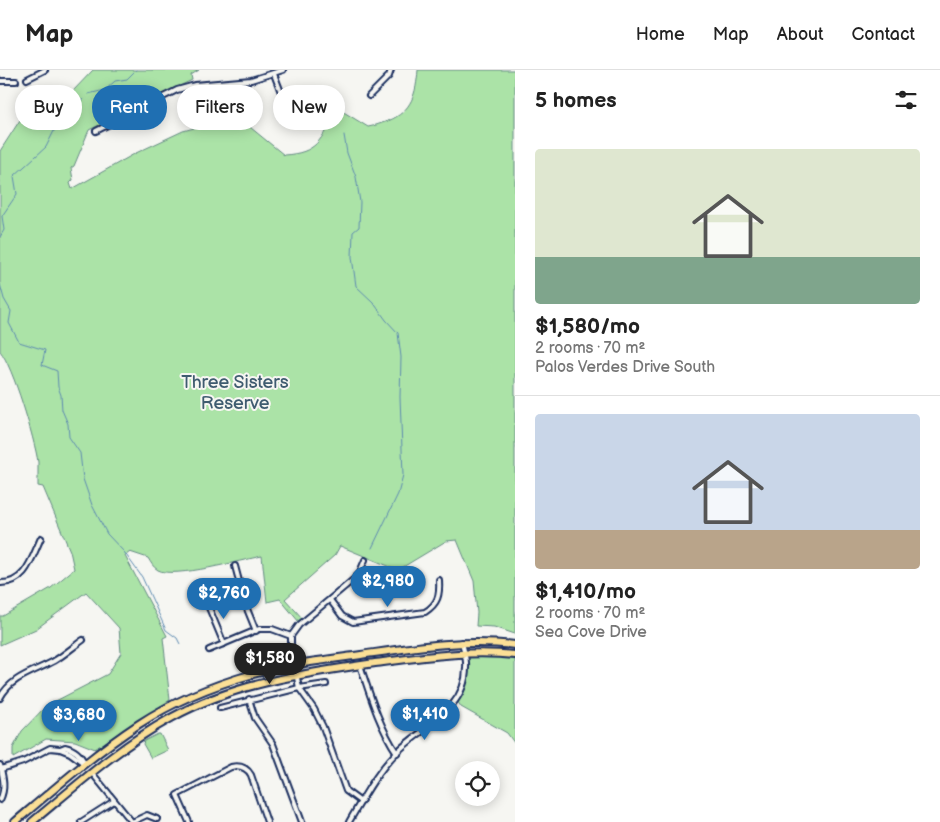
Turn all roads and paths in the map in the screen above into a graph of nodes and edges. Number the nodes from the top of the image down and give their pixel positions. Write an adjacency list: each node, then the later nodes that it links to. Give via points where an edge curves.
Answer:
1 (45, 70): 5 (street)
2 (283, 70): 4 (street)
3 (391, 70): 9 (street)
4 (274, 74): 8 (street); 10 (street, via 177,90)
5 (27, 79)
6 (0, 81): 7 (street)
7 (16, 81)
8 (278, 85)
9 (369, 96)
10 (96, 131)
11 (41, 538): 15 (street, via 23,575 13,582)
12 (365, 560): 16 (street, via 359,574)
13 (235, 566): 18 (street)
14 (439, 580): 16 (street, via 437,601 425,612 353,622 342,616)
15 (0, 583)
16 (330, 600): 19 (street, via 299,625)
17 (207, 603): 22 (street)
18 (256, 631): 19 (street, via 272,629); 22 (street)
19 (291, 636): 27 (street)
20 (82, 640): 32 (street, via 56,660 18,678)
21 (462, 642): 23 (main road); 25 (street); 27 (main road)
22 (224, 644): 24 (street)
23 (515, 645)
24 (209, 650)
25 (464, 652): 26 (main road); 28 (main road); 37 (street, via 465,680 459,698)
26 (515, 655)
27 (295, 665): 29 (street); 34 (main road, via 222,684)
28 (360, 665): 29 (main road); 37 (street, via 383,729)
29 (297, 675): 31 (street); 36 (main road, via 215,698)
30 (326, 684): 31 (street)
31 (299, 688): 33 (street); 43 (street, via 323,727 346,791)
32 (0, 698)
33 (249, 699): 35 (street); 51 (street, via 255,718 273,744)
34 (177, 703): 36 (main road, via 158,716); 38 (main road, via 140,723)
35 (220, 708)
36 (159, 725): 40 (main road)
37 (397, 753): 43 (street)
38 (85, 764): 39 (street, via 75,751 65,747 50,748 23,762); 40 (main road); 45 (main road)
39 (1, 767): 41 (street, via 4,790)
40 (92, 773): 42 (street); 46 (main road)
41 (0, 800)
42 (114, 801): 47 (street); 48 (street)
43 (361, 802): 52 (street)
44 (157, 819): 48 (street, via 147,815)
45 (15, 822)
46 (32, 822)
47 (81, 822)
48 (132, 822)
49 (189, 822): 50 (street, via 177,795 231,767 248,771)
50 (267, 822)
51 (302, 822)
52 (349, 822)

